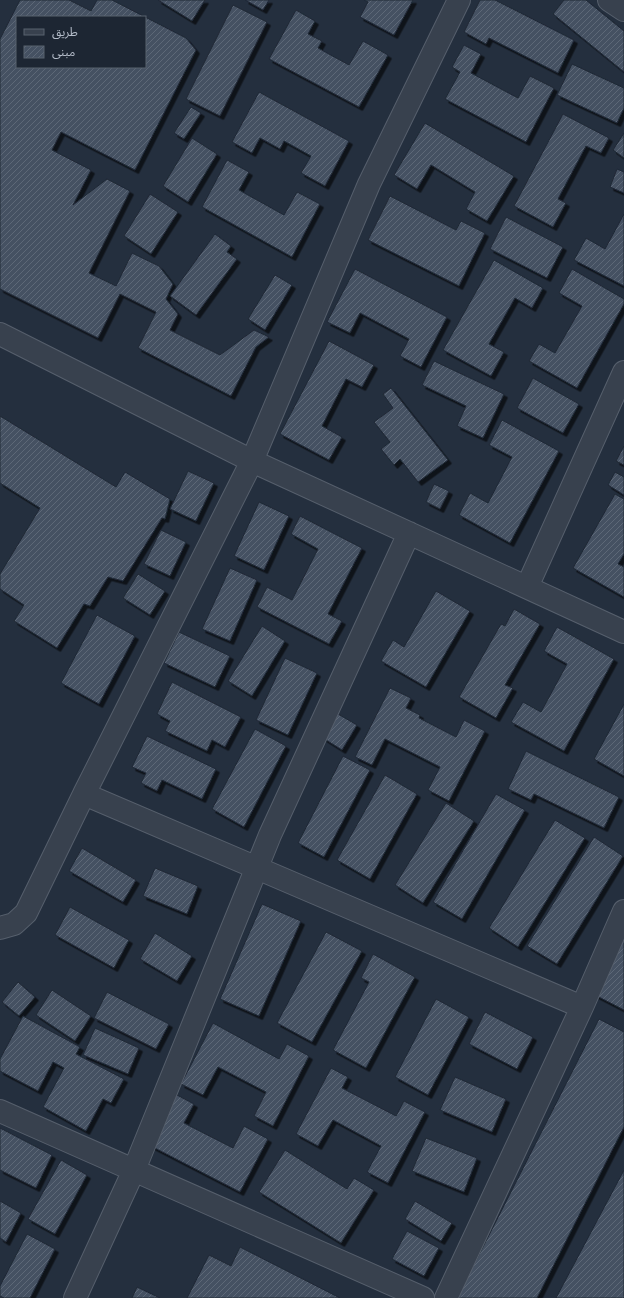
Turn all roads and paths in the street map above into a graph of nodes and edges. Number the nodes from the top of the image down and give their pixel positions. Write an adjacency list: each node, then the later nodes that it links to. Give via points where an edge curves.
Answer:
1 (459, 0): 6 (street, via 369,184)
2 (609, 0): 3 (street)
3 (624, 10)
4 (0, 334): 6 (street)
5 (624, 372): 8 (street)
6 (252, 461): 7 (street); 10 (street)
7 (409, 533): 8 (street); 11 (street)
8 (527, 587): 9 (street)
9 (624, 632)
10 (84, 794): 11 (street); 13 (street, via 26,913 14,924)
11 (258, 867): 14 (street); 16 (street)
12 (624, 911): 14 (street)
13 (0, 928)
14 (582, 1007): 19 (street)
15 (0, 1111): 16 (street)
16 (134, 1170): 17 (street); 18 (street)
17 (75, 1298)
18 (423, 1298)
19 (446, 1298)

